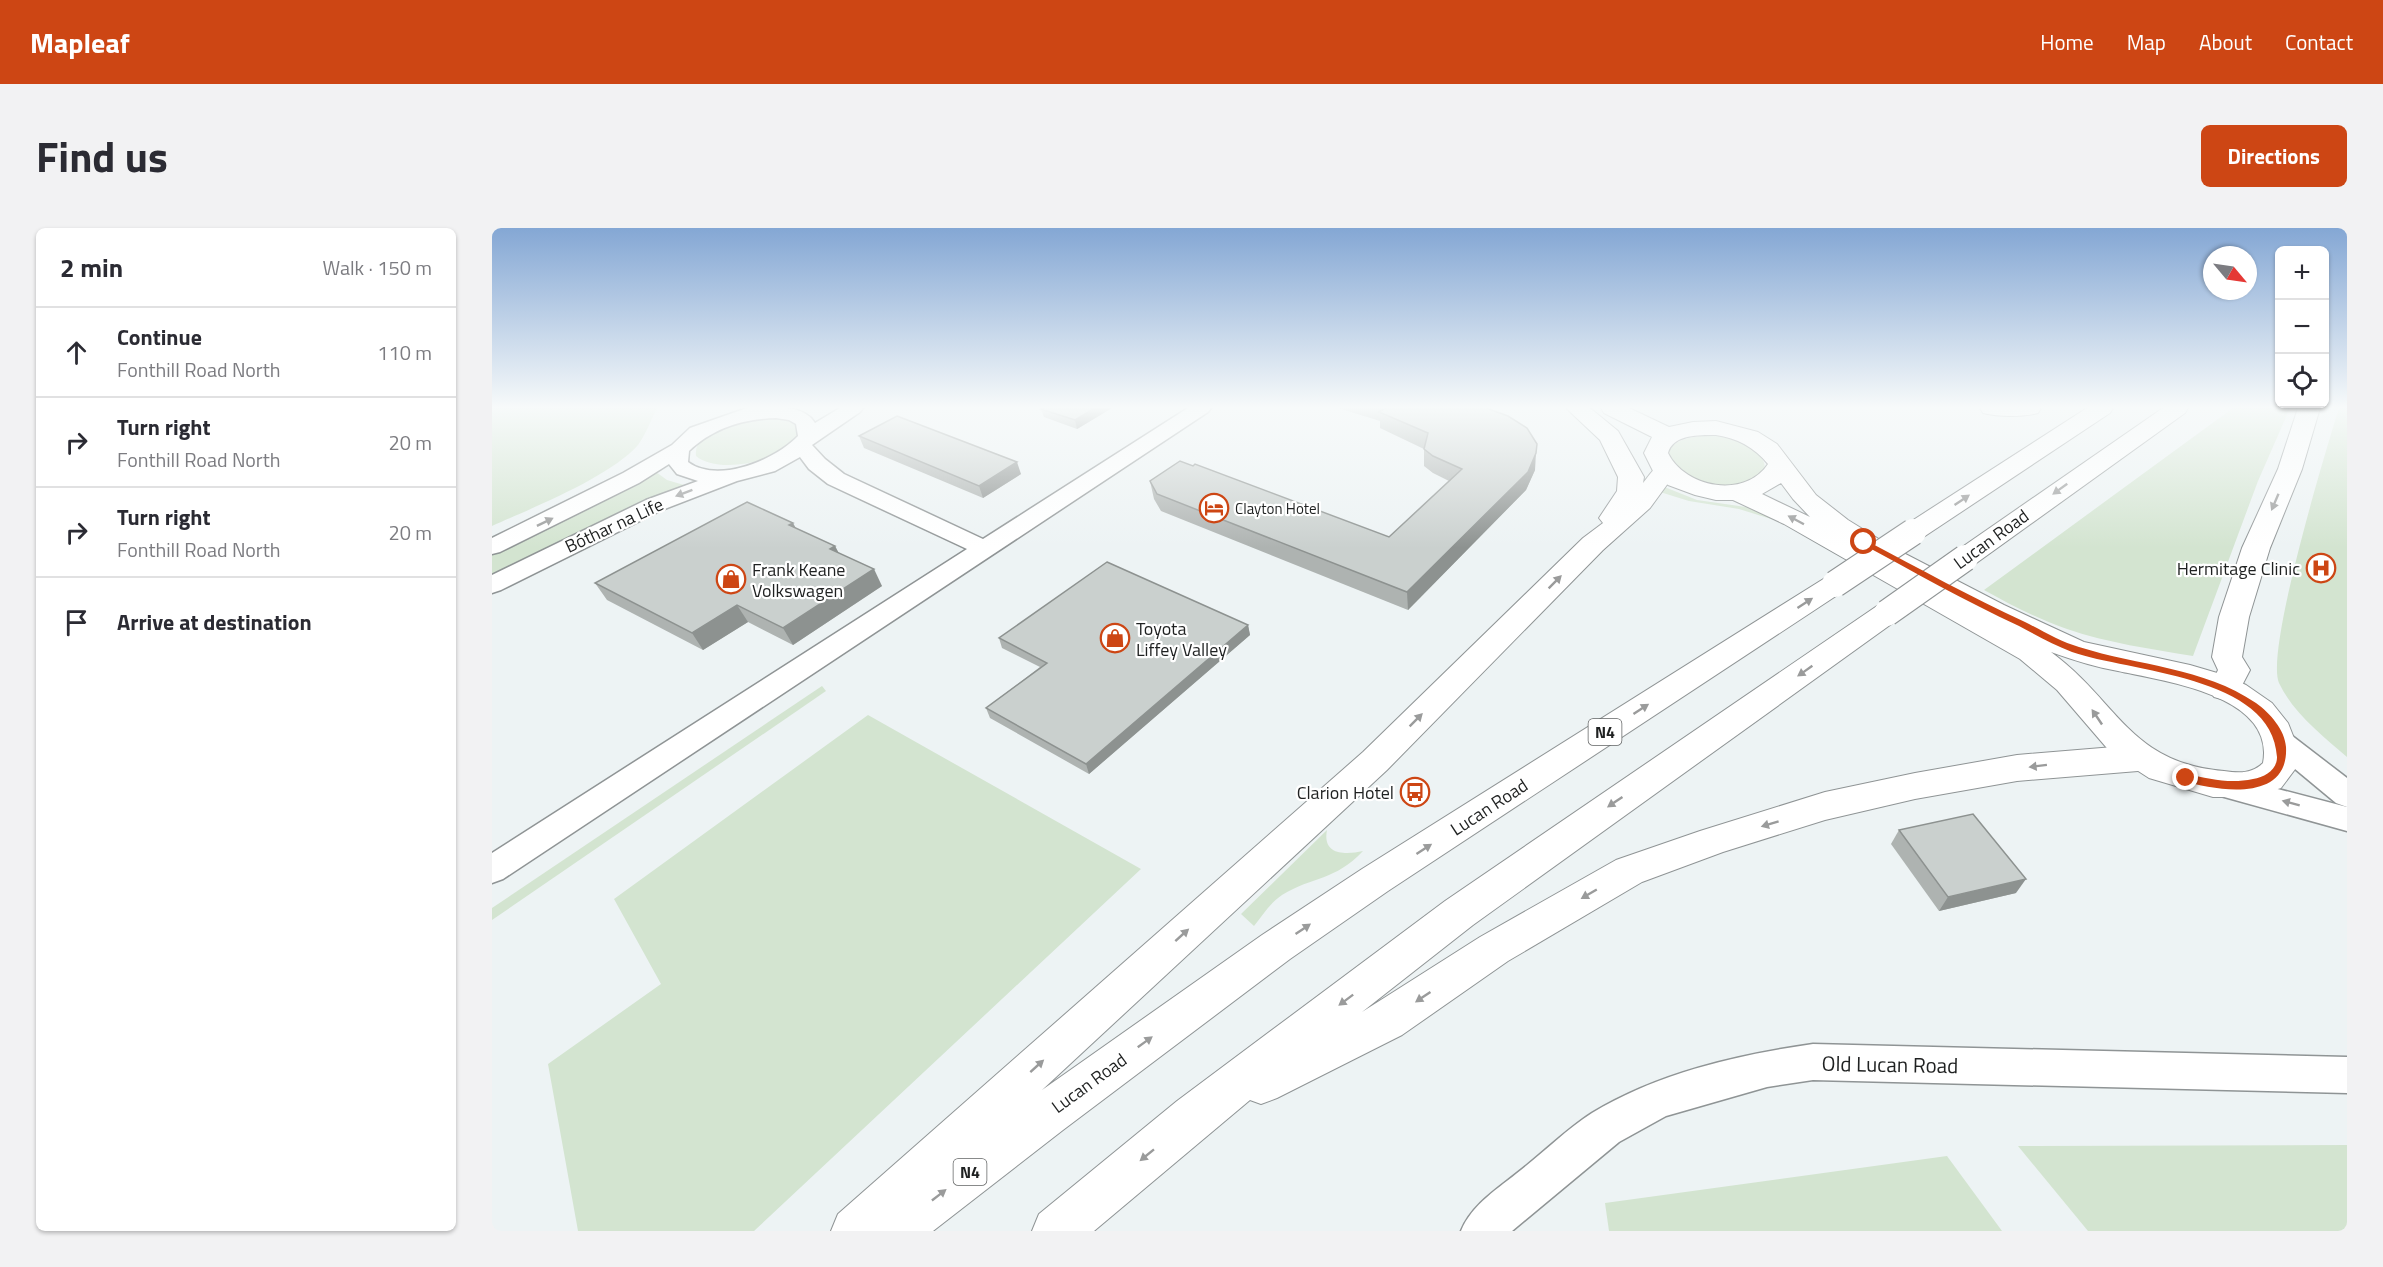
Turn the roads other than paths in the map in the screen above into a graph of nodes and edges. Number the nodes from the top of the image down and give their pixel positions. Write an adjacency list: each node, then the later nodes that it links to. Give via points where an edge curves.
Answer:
1 (669, 455): 19 (street, Bóthar na Life, one-way to 1, via 606,492)
2 (677, 455): 15 (street, Bóthar na Life, via 679,465 688,471 710,475)
3 (789, 455): 13 (street, Bóthar na Life)
4 (812, 455): 16 (street)
5 (1128, 455): 20 (street)
6 (1619, 455): 18 (main road, via 1630,477 1630,491)
7 (1656, 455): 14 (main road)
8 (1773, 455): 12 (main road)
9 (2031, 455): 32 (main road, Lucan Road / N4, one-way to 9, bridge, via 1084,1087 1375,880)
10 (2111, 455): 30 (main road, Lucan Road, one-way to 30, bridge, via 1532,860)
11 (2294, 455): 22 (main road, one-way to 22, via 2256,548 2234,617 2227,657 2234,670)
12 (1780, 465): 17 (main road, via 1769,483); 22 (main road, via 1807,500 1849,532 1982,606 2075,650 2180,673)
13 (762, 468): 15 (street, Bóthar na Life); 16 (street)
14 (1665, 471): 17 (main road, via 1693,487); 18 (main road, via 1628,518)
15 (739, 473): 21 (street, Bóthar na Life, one-way to 21, via 654,505)
16 (836, 479): 20 (street)
17 (1737, 492): 24 (main road, one-way to 17, via 2118,742 2062,675 2031,652 1803,524)
18 (1593, 544): 31 (main road, one-way to 18, via 1375,761)
19 (492, 547)
20 (983, 548): 28 (street)
21 (492, 585)
22 (2225, 689): 23 (main road, via 2243,698 2270,722)
23 (2281, 742): 25 (main road, via 2282,762 2274,776); 26 (street)
24 (2138, 758): 25 (main road, via 2186,778); 30 (main road, one-way to 30, via 2016,768 1915,786 1826,806 1629,871 1494,949 1387,1021)
25 (2228, 787): 27 (street, one-way to 25)
26 (2347, 795)
27 (2347, 819)
28 (492, 870)
29 (2347, 1075): 34 (street, Old Lucan Road, via 1813,1062 1767,1069 1658,1099 1605,1128)
30 (1192, 1117): 33 (main road, Lucan Road, one-way to 33)
31 (855, 1231)
32 (894, 1231)
33 (1056, 1231)
34 (1482, 1231)

